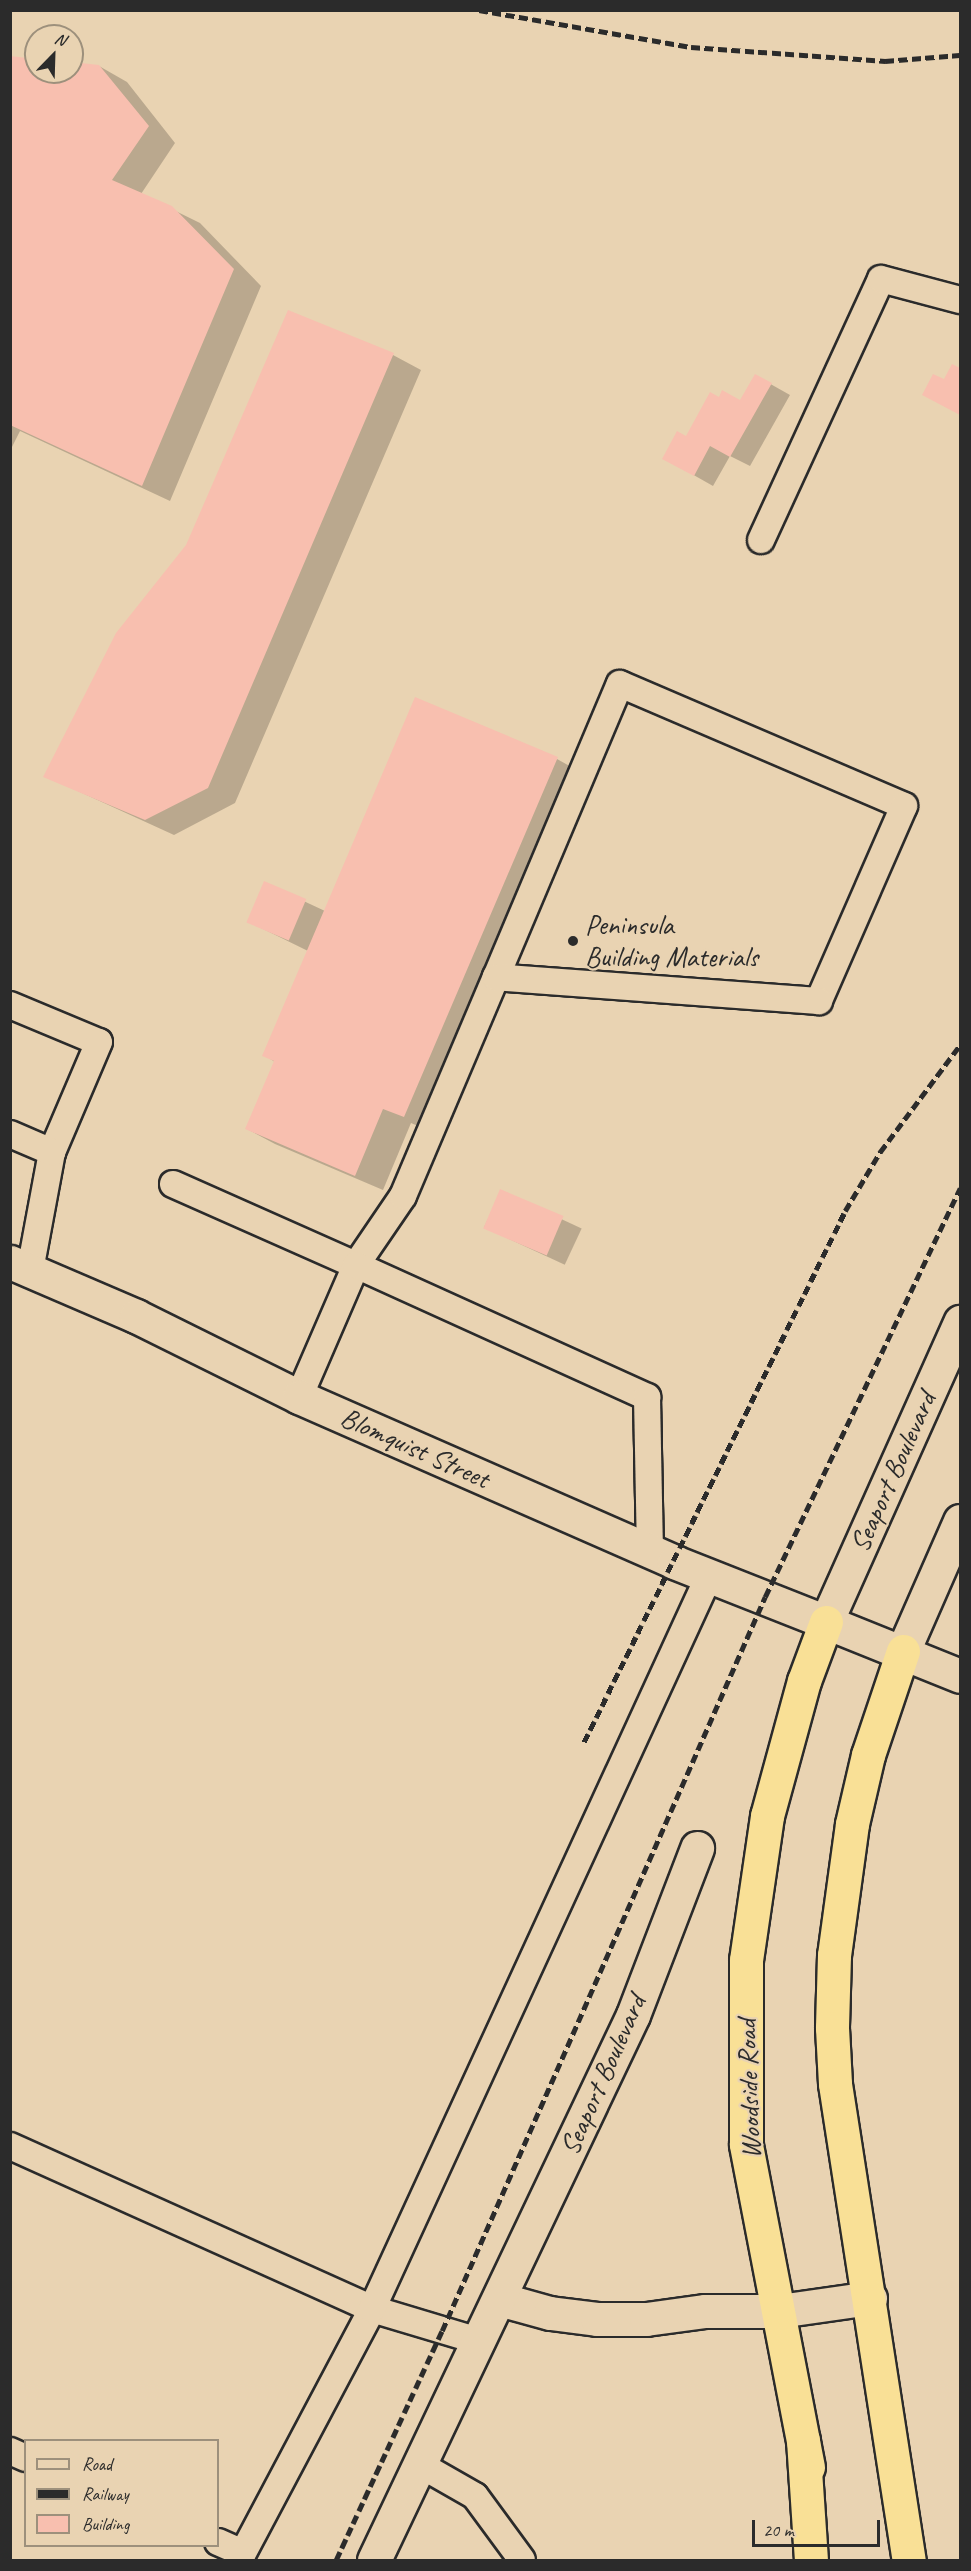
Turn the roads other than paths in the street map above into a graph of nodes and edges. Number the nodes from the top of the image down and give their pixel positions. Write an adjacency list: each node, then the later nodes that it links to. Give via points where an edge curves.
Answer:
1 (960, 300): 2 (lane, via 881,279)
2 (761, 540)
3 (496, 977): 3 (lane, via 819,1001 904,806 620,684); 8 (lane, via 403,1196)
4 (10, 1005): 6 (lane, via 99,1042)
5 (10, 1134): 6 (lane)
6 (52, 1152): 9 (lane)
7 (173, 1184): 8 (lane)
8 (356, 1265): 11 (lane); 13 (lane, via 647,1397)
9 (20, 1267): 11 (street, Blomquist Street, via 136,1316)
10 (960, 1322): 15 (street, Seaport Boulevard)
11 (299, 1397): 13 (street, Blomquist Street)
12 (960, 1521): 16 (street)
13 (650, 1551): 14 (street, Blomquist Street)
14 (709, 1576): 15 (street, Blomquist Street); 22 (lane)
15 (826, 1622): 16 (street, Blomquist Street); 23 (highway, Woodside Road, via 804,1681 767,1816 746,1960 746,2144)
16 (903, 1650): 17 (street, Blomquist Street); 20 (highway, via 863,1772 841,1886 834,1956 835,2084)
17 (960, 1676)
18 (697, 1848): 21 (street, Seaport Boulevard, via 633,2015)
19 (10, 2146): 22 (lane)
20 (870, 2298): 23 (street); 34 (highway)
21 (499, 2299): 23 (street, via 550,2313 597,2319 646,2319 705,2311); 24 (street, Seaport Boulevard)
22 (372, 2309): 24 (lane); 29 (lane, via 243,2553)
23 (779, 2311): 25 (highway, Woodside Road)
24 (478, 2341): 28 (street, Seaport Boulevard)
25 (803, 2440): 32 (highway); 33 (highway, Woodside Road)
26 (10, 2451): 27 (lane)
27 (24, 2457)
28 (419, 2464): 30 (street, Seaport Boulevard); 31 (lane, via 475,2496)
29 (219, 2542)
30 (374, 2560)
31 (522, 2560)
32 (811, 2560)
33 (824, 2560)
34 (909, 2560)

